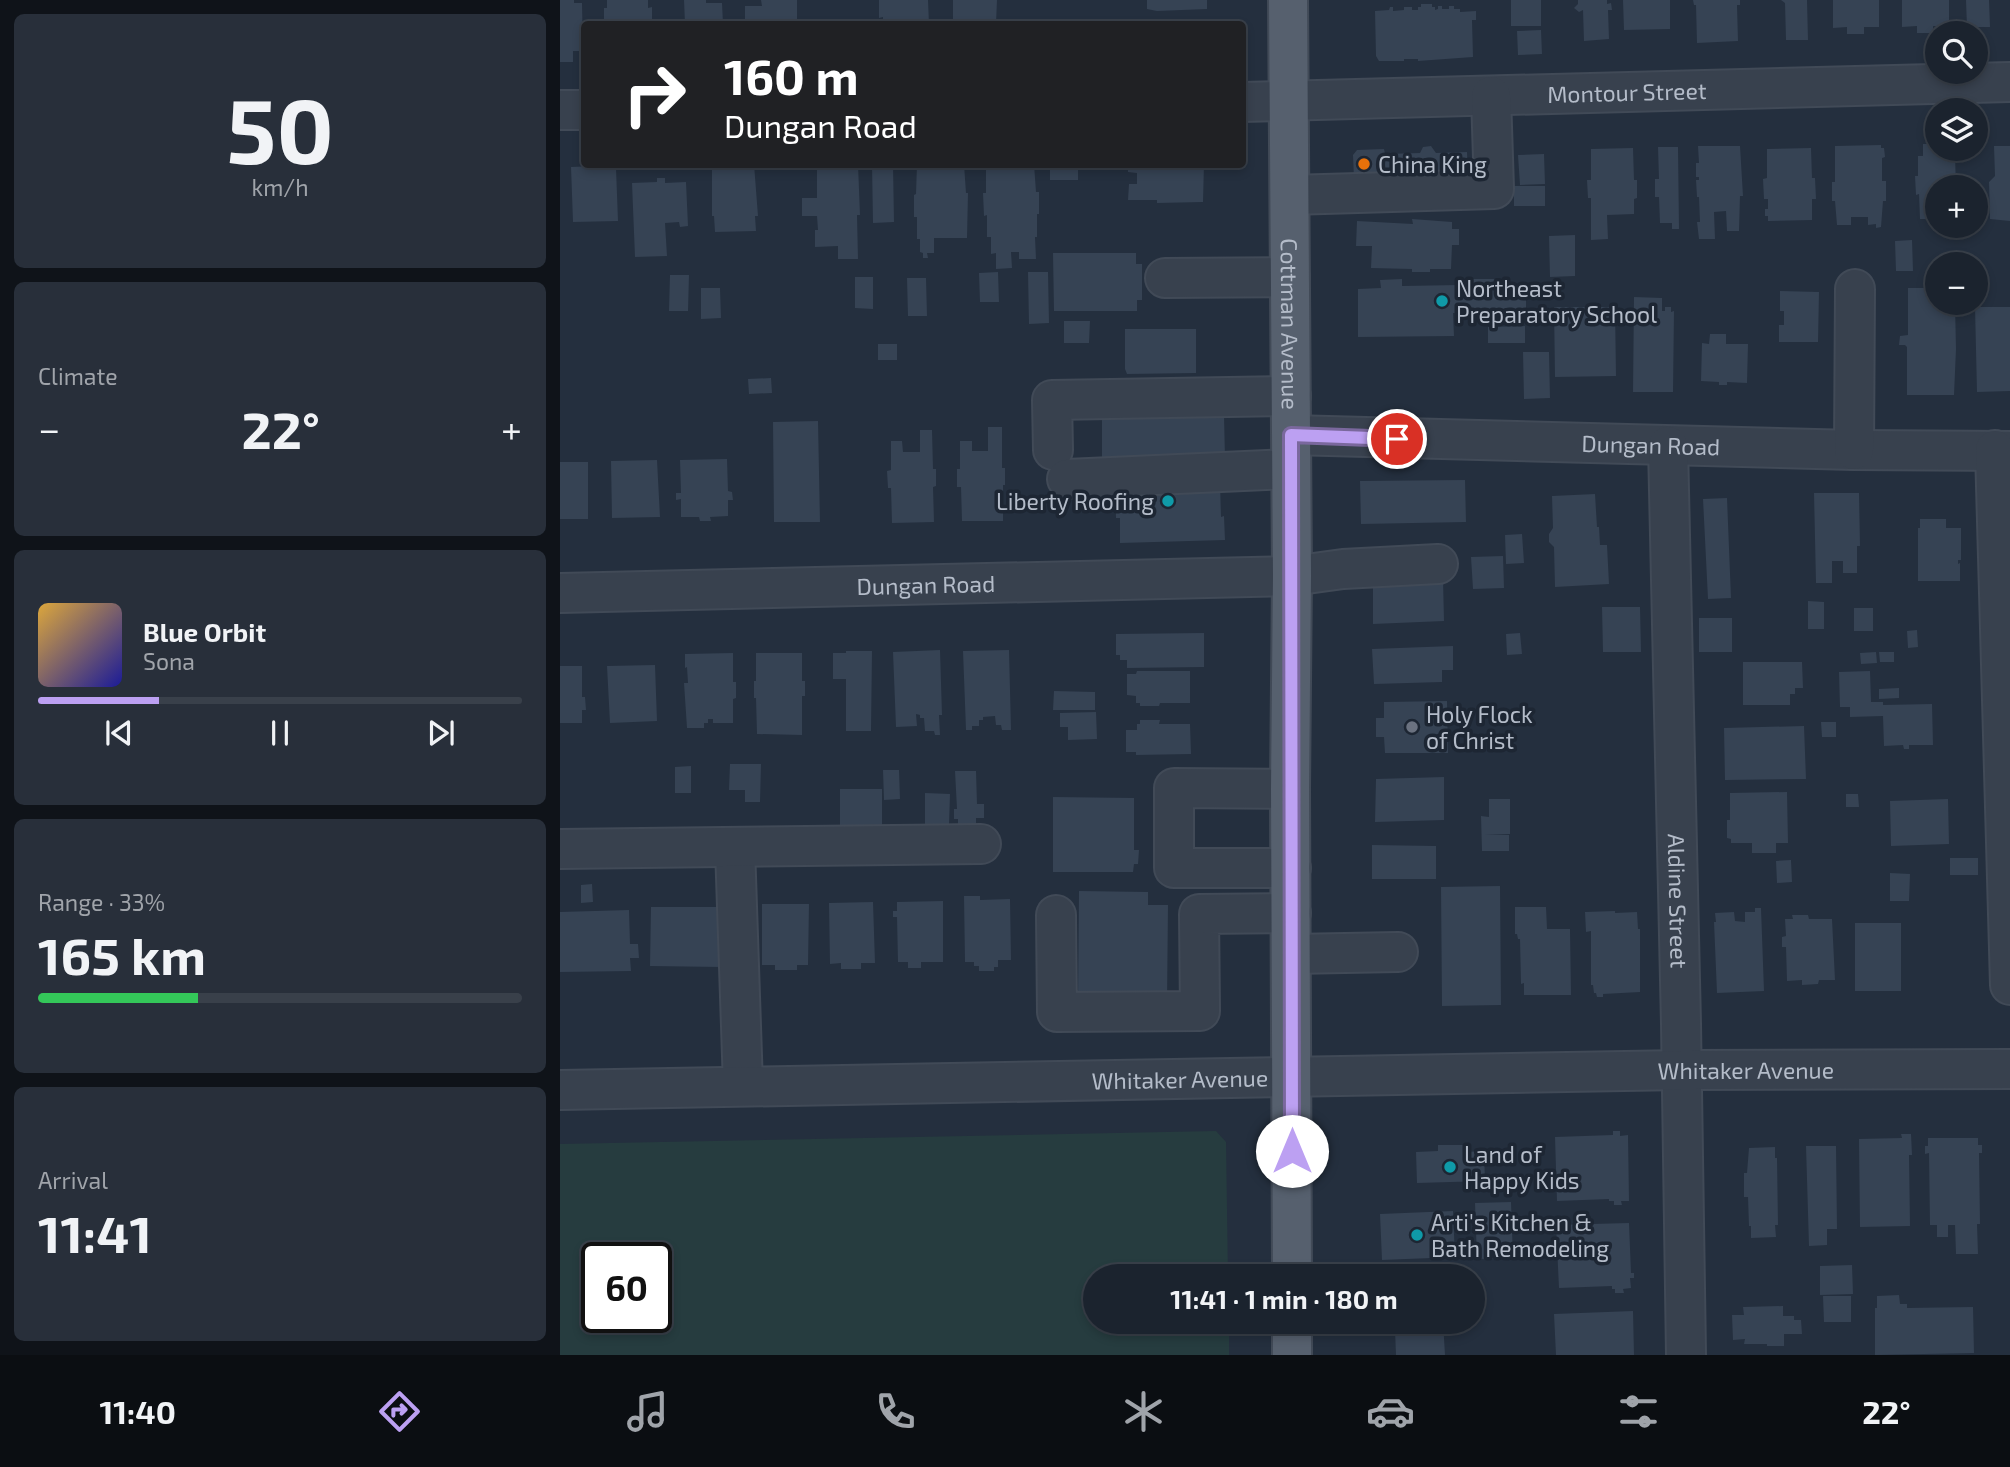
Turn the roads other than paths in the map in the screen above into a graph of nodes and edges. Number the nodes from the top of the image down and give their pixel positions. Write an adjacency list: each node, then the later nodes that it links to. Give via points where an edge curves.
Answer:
1 (1288, 0): 4 (main road, Cottman Avenue)
2 (2010, 82): 3 (street, Montour Street)
3 (1491, 96): 4 (street, Montour Street); 8 (street, via 1494,189)
4 (1289, 101): 5 (street, Montour Street); 8 (main road, Cottman Avenue)
5 (1246, 102)
6 (560, 110): 7 (street)
7 (581, 110)
8 (1290, 195): 9 (main road, Cottman Avenue)
9 (1290, 277): 10 (street); 12 (main road, Cottman Avenue)
10 (1165, 278)
11 (1855, 289): 14 (street)
12 (1291, 396): 16 (main road, Cottman Avenue); 16 (street, Dungan Road, via 1052,400 1060,465)
13 (1668, 446): 14 (street, Dungan Road); 16 (street, Dungan Road); 31 (street, Aldine Street)
14 (1854, 450): 15 (street, Dungan Road)
15 (2002, 450): 29 (street)
16 (1291, 452): 18 (main road, Cottman Avenue)
17 (1438, 564): 18 (street, Dungan Road)
18 (1292, 576): 19 (street, Dungan Road); 20 (main road, Cottman Avenue)
19 (560, 593)
20 (1290, 789): 24 (main road, Cottman Avenue); 24 (street, via 1174,788 1174,868)
21 (981, 844): 22 (street)
22 (735, 847): 23 (street); 33 (street)
23 (560, 849)
24 (1291, 868): 25 (main road, Cottman Avenue)
25 (1291, 913): 26 (street, via 1199,914 1200,1011 1057,1013); 28 (main road, Cottman Avenue)
26 (1056, 915)
27 (1398, 952): 28 (street)
28 (1292, 954): 32 (main road, Cottman Avenue)
29 (2010, 985)
30 (2010, 1069): 31 (street, Whitaker Avenue)
31 (1682, 1070): 32 (street, Whitaker Avenue); 38 (street, Aldine Street)
32 (1292, 1076): 33 (street, Whitaker Avenue); 35 (main road, Cottman Avenue)
33 (743, 1086): 34 (street, Whitaker Avenue)
34 (560, 1090)
35 (1292, 1264)
36 (1292, 1334): 37 (main road)
37 (1292, 1355)
38 (1686, 1355)

